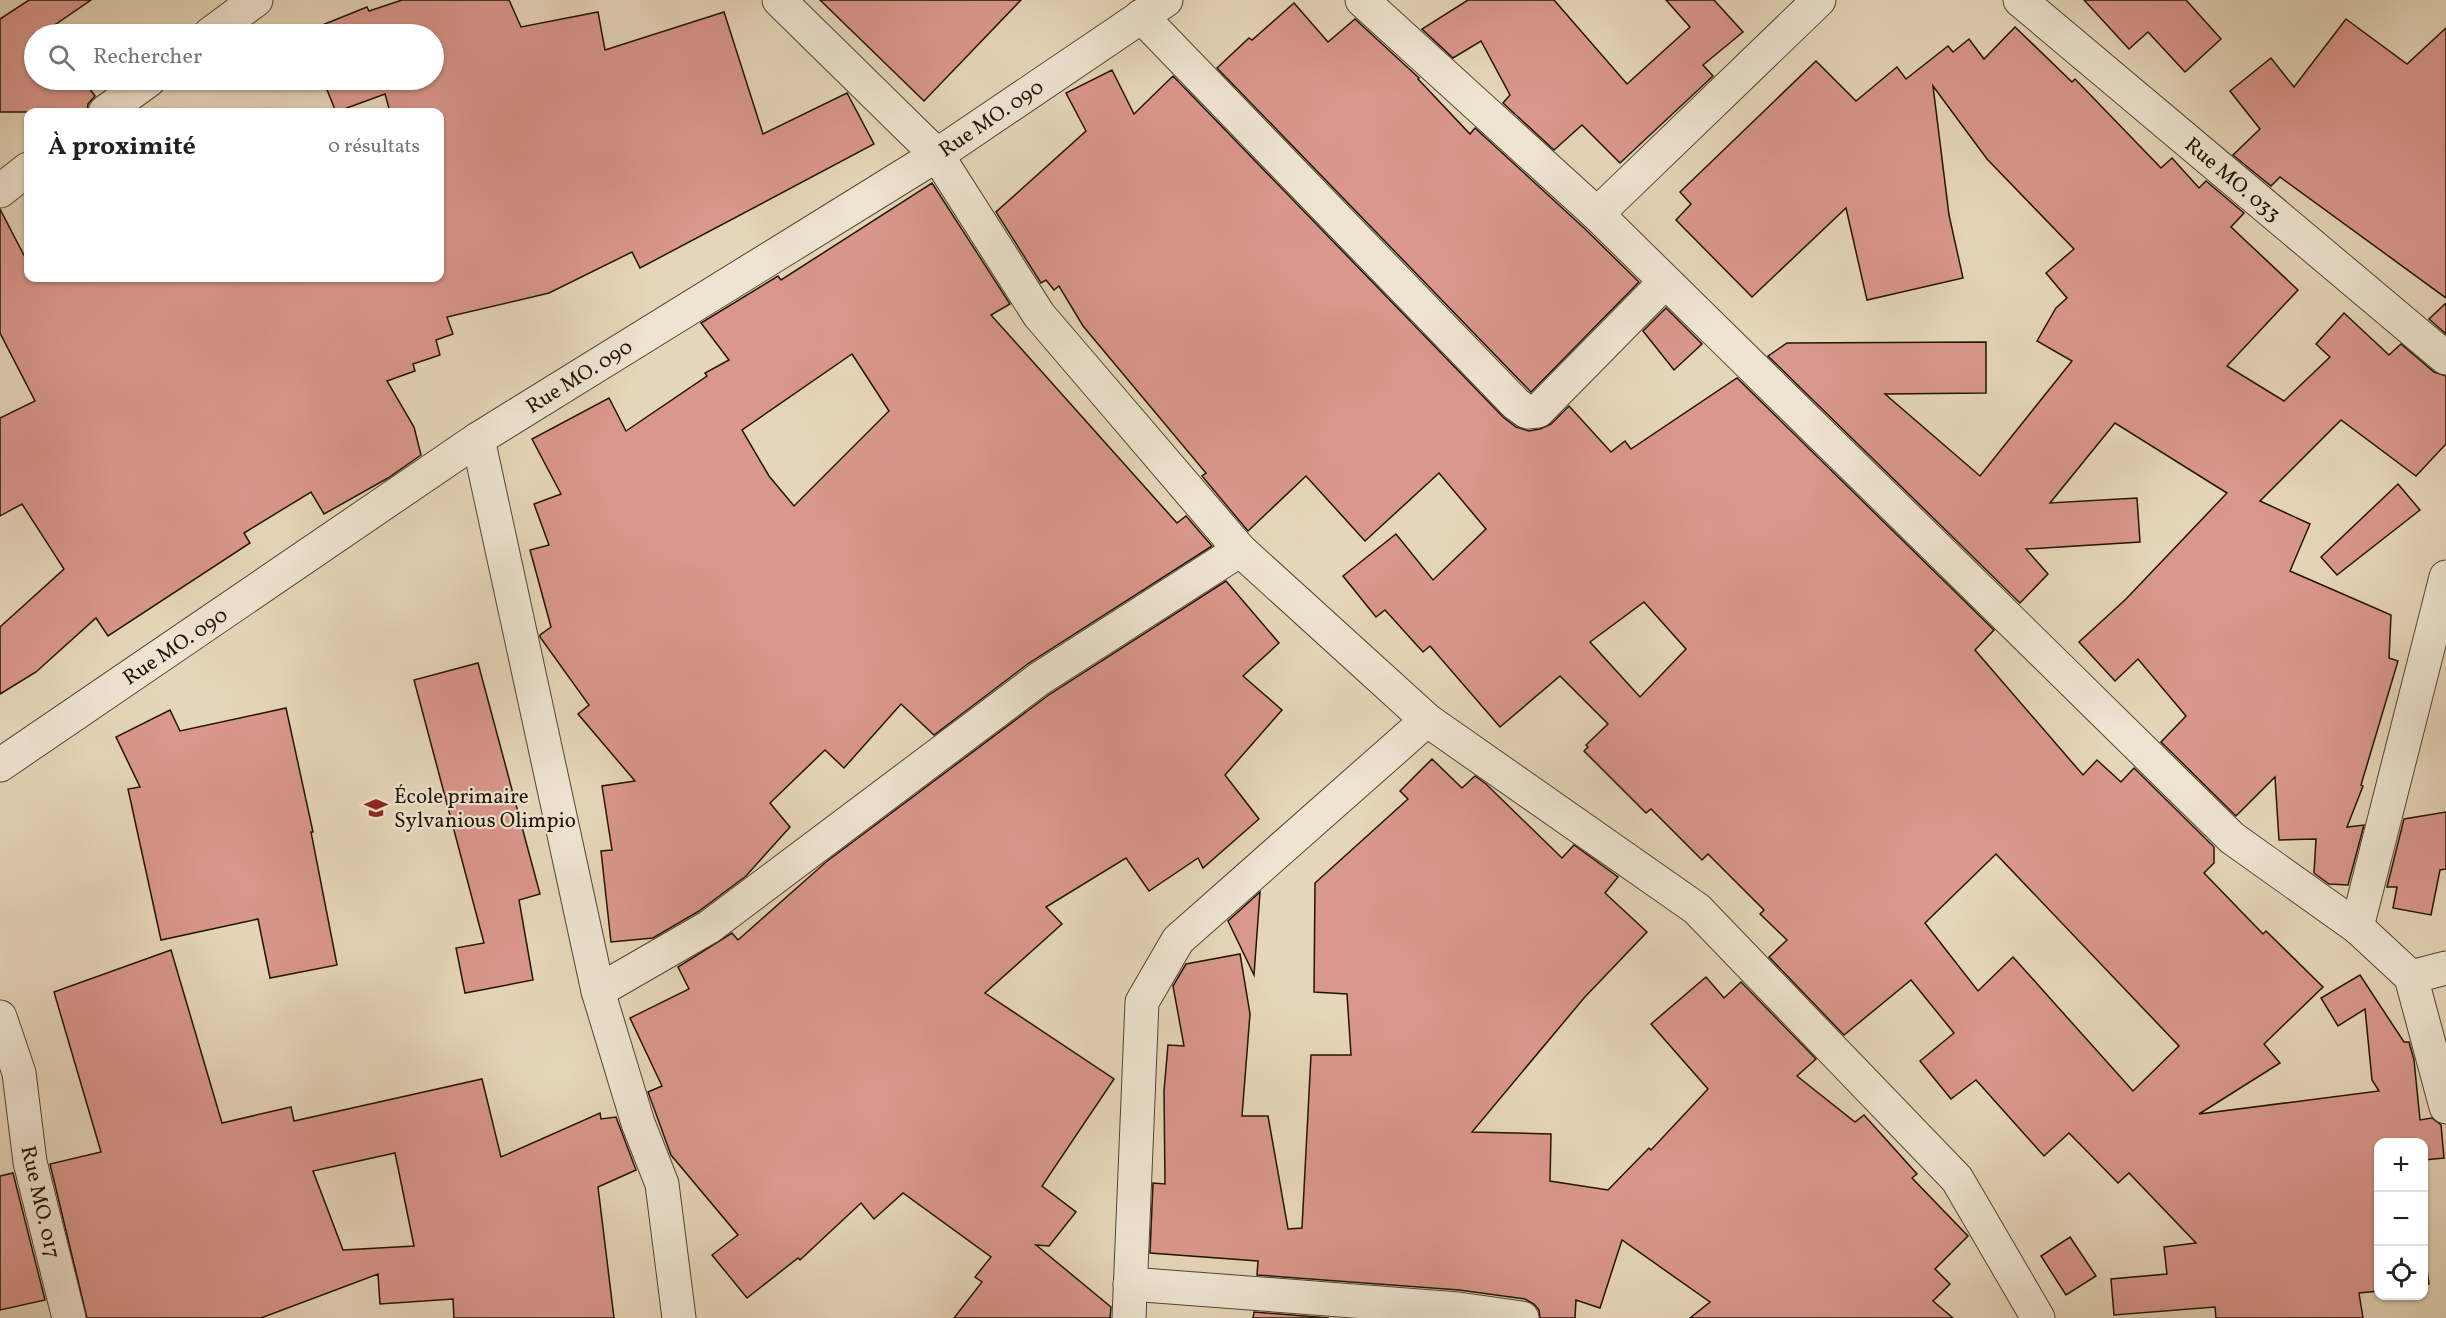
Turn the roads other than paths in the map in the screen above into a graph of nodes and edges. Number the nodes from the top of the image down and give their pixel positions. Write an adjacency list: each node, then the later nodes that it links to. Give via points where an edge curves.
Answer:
1 (256, 0): 7 (street)
2 (779, 0): 10 (street)
3 (1362, 0): 11 (street)
4 (1819, 0): 11 (street)
5 (2020, 0): 13 (street, Rue MO. 033)
6 (1154, 8): 10 (street, Rue MO. 090); 12 (street, via 1527,412 1538,411)
7 (224, 24)
8 (135, 90): 9 (street)
9 (110, 108)
10 (937, 155): 14 (street, Rue MO. 090); 15 (street, via 1039,315)
11 (1598, 214): 12 (street)
12 (1665, 282): 19 (street, via 2232,838)
13 (2446, 358)
14 (478, 439): 18 (street, Rue MO. 090); 22 (street)
15 (1240, 550): 17 (street); 22 (street, via 1039,679 709,927)
16 (2446, 577): 19 (street)
17 (1427, 720): 25 (street, via 1179,940 1142,1002); 30 (street, via 1697,909 1956,1179)
18 (0, 765)
19 (2357, 927): 21 (street)
20 (2446, 968): 21 (street)
21 (2411, 977): 24 (street)
22 (598, 991): 27 (street, via 638,1123 662,1184)
23 (0, 1017): 26 (street, Rue MO. 017, via 19,1073 30,1162)
24 (2446, 1107)
25 (1130, 1284): 28 (street); 29 (street, via 1458,1309)
26 (69, 1318)
27 (678, 1318)
28 (1129, 1318)
29 (1522, 1318)
30 (2038, 1318)

